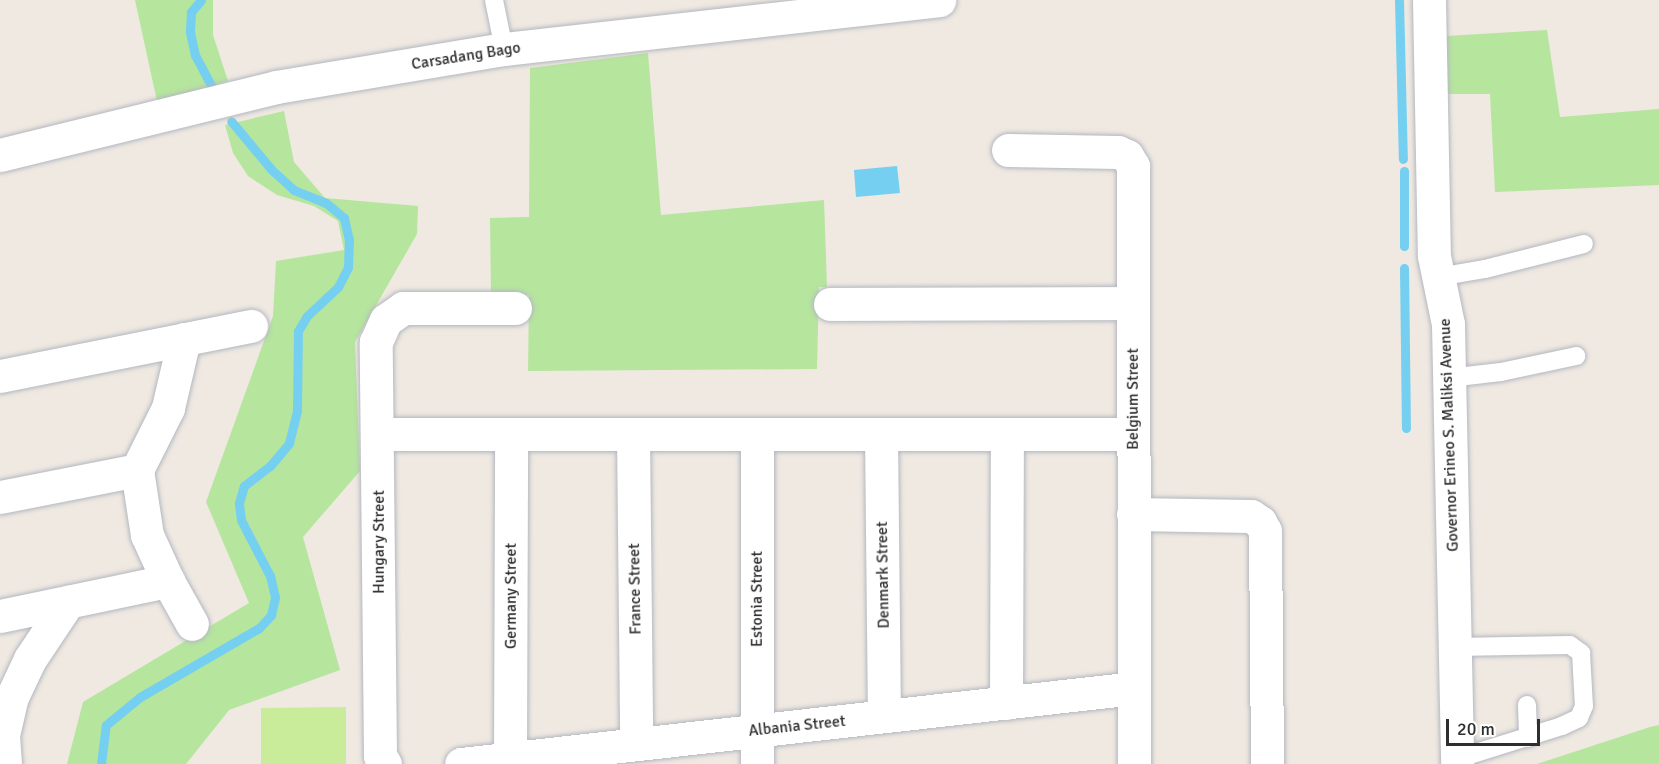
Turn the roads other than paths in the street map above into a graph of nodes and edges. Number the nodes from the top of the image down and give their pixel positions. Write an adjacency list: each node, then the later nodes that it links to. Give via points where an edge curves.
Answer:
1 (494, 0): 5 (lane)
2 (939, 0): 4 (street, Carsadang Bago)
3 (1429, 0): 9 (street, Governor Erineo S. Maliksi Avenue, via 1434,256)
4 (776, 8): 5 (street, Carsadang Bago)
5 (504, 49): 7 (street, Carsadang Bago, via 276,87)
6 (1008, 150): 10 (street, Belgium Street, via 1118,152 1127,156 1133,166)
7 (0, 155)
8 (1584, 243): 9 (lane)
9 (1438, 277): 17 (street, Governor Erineo S. Maliksi Avenue, via 1448,324)
10 (1132, 303): 11 (street); 24 (street, Belgium Street)
11 (830, 304)
12 (515, 308): 18 (street, Hungary Street, via 403,308 386,320 376,342)
13 (251, 326): 14 (street)
14 (184, 339): 16 (street); 25 (street, via 168,408)
15 (1576, 356): 17 (lane)
16 (0, 376)
17 (1449, 378): 32 (street, Governor Erineo S. Maliksi Avenue)
18 (378, 434): 19 (street); 43 (street, Hungary Street, via 380,756)
19 (511, 434): 20 (street); 41 (street, Germany Street)
20 (633, 434): 21 (street); 39 (street, France Street)
21 (757, 434): 22 (street); 37 (street, Estonia Street)
22 (881, 434): 23 (street); 36 (street, Denmark Street)
23 (1007, 434): 24 (street); 34 (street)
24 (1133, 434): 27 (street, Belgium Street)
25 (137, 470): 26 (street); 28 (street, via 147,535)
26 (0, 497)
27 (1133, 514): 33 (street, Belgium Street); 47 (street, via 1251,516 1265,531)
28 (168, 581): 29 (street); 31 (street)
29 (68, 602): 30 (street); 40 (street, via 30,659 12,697)
30 (0, 616)
31 (192, 624)
32 (1454, 647): 38 (lane, via 1525,653 1570,645 1581,652 1584,706 1579,718); 42 (street, Governor Erineo S. Maliksi Avenue)
33 (1134, 688): 34 (street, Albania Street); 46 (street, Belgium Street)
34 (1006, 703): 36 (street, Albania Street)
35 (1527, 705): 38 (lane)
36 (884, 716): 37 (street, Albania Street)
37 (757, 730): 39 (street, Albania Street); 45 (street, Estonia Street)
38 (1528, 738): 42 (lane)
39 (636, 744): 41 (street, Albania Street)
40 (2, 745)
41 (510, 759): 44 (street, Albania Street)
42 (1457, 762)
43 (385, 764)
44 (461, 764)
45 (757, 764)
46 (1134, 764)
47 (1267, 764)

